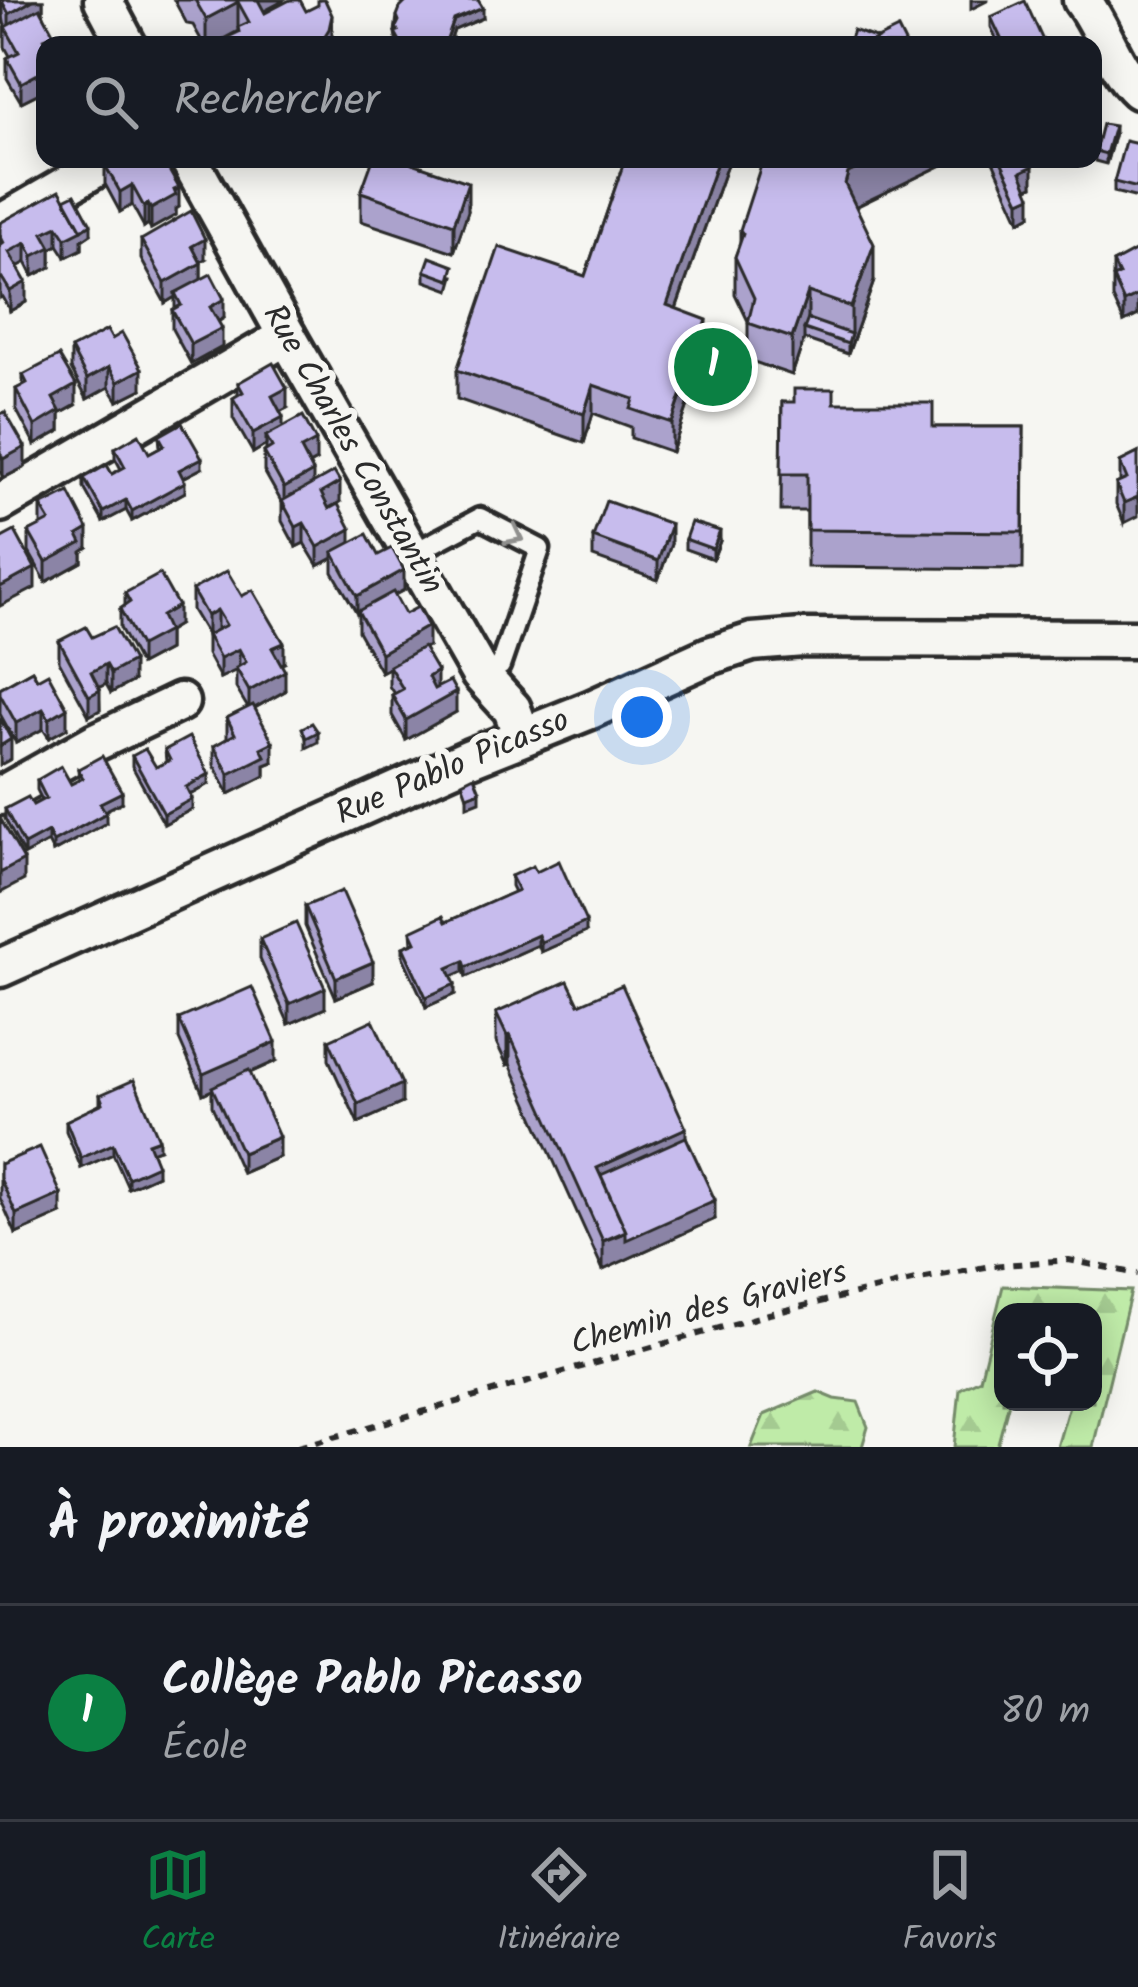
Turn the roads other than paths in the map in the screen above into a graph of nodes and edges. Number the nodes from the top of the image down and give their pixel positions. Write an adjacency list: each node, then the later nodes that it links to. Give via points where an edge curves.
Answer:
1 (103, 0): 3 (street)
2 (1082, 0): 4 (street)
3 (122, 36)
4 (1138, 90)
5 (96, 168): 7 (street)
6 (195, 168): 8 (street, Rue Charles Constantin)
7 (0, 224)
8 (287, 336): 9 (street); 10 (street, Rue Charles Constantin)
9 (0, 502)
10 (412, 554): 12 (street, Rue Charles Constantin); 12 (lane, one-way to 12, via 480,518 540,549 500,666)
11 (1138, 639): 14 (street, Rue Pablo Picasso, via 752,642)
12 (479, 674): 14 (street, Rue Charles Constantin, via 512,709)
13 (180, 702): 15 (street)
14 (522, 736): 16 (street, Rue Pablo Picasso)
15 (0, 796)
16 (0, 968)

